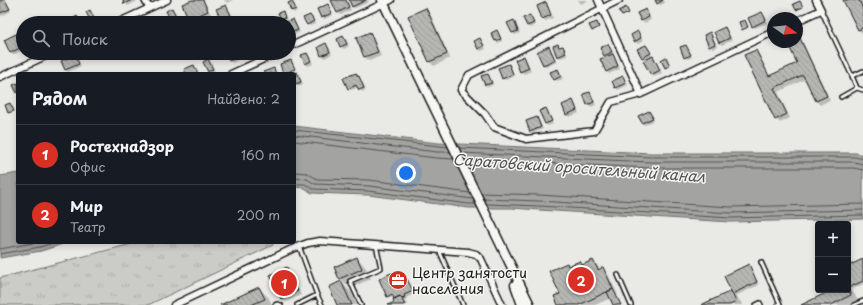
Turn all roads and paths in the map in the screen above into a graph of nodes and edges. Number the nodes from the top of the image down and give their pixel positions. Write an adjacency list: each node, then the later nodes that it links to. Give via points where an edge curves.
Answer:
1 (145, 0): 7 (street)
2 (167, 0): 7 (street)
3 (598, 0): 8 (street)
4 (619, 0): 8 (street)
5 (816, 0): 9 (street)
6 (386, 1): 13 (street); 24 (main road)
7 (149, 8): 10 (street)
8 (602, 8): 22 (street); 22 (street, via 469,75 461,90 494,127 526,139 594,131 611,102)
9 (821, 10): 11 (street); 18 (lane)
10 (132, 16)
11 (803, 18)
12 (767, 35): 22 (street)
13 (296, 44)
14 (37, 60): 19 (street)
15 (262, 60): 17 (street)
16 (863, 71): 18 (lane)
17 (235, 72)
18 (852, 76): 20 (lane)
19 (0, 77)
20 (857, 88): 21 (lane); 23 (lane)
21 (863, 90)
22 (641, 94)
23 (841, 97)
24 (499, 243): 40 (main road); 41 (main road)
25 (376, 245): 26 (street, via 320,241); 27 (street); 37 (lane, via 381,268 350,281)
26 (299, 246): 30 (lane); 32 (street)
27 (439, 249): 38 (lane); 39 (street, via 476,254)
28 (761, 262): 45 (lane, via 780,304)
29 (618, 275): 42 (lane)
30 (317, 295): 35 (lane); 36 (lane)
31 (863, 301): 46 (lane)
32 (174, 305)
33 (275, 305): 34 (lane)
34 (281, 305)
35 (297, 305)
36 (322, 305)
37 (361, 305)
38 (463, 305)
39 (502, 305)
40 (522, 305)
41 (530, 305)
42 (631, 305)
43 (756, 305): 44 (lane)
44 (761, 305)
45 (777, 305)
46 (854, 305)

